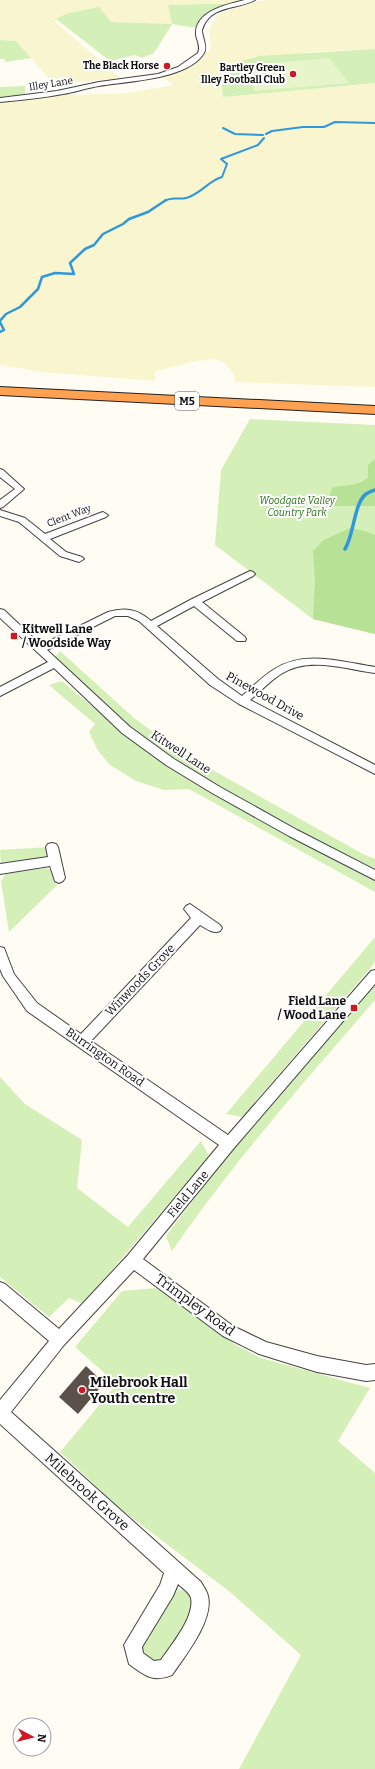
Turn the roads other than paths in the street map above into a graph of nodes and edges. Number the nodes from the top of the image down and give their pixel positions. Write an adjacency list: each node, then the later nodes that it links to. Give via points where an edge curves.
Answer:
1 (252, 0): 2 (street, Illey Lane, via 214,12 203,22 199,30 203,50 189,64 154,76)
2 (0, 100)
3 (0, 380): 5 (highway, M5)
4 (0, 391): 6 (highway, M5)
5 (375, 399)
6 (375, 410)
7 (0, 472): 8 (street, via 20,489)
8 (0, 505)
9 (0, 513): 11 (street, Clent Way, via 22,520)
10 (103, 515): 11 (street, Clent Way)
11 (43, 538): 12 (street, Clent Way, via 63,554)
12 (79, 559)
13 (250, 574): 14 (street)
14 (195, 601): 16 (street); 17 (street)
15 (0, 612): 18 (street, Kitwell Lane)
16 (150, 626): 18 (street, Pinewood Drive, via 132,612 124,611 112,614); 22 (street, Pinewood Drive, via 214,682)
17 (241, 639)
18 (39, 650): 19 (street, Kitwell Lane)
19 (53, 664): 21 (street); 27 (street, Kitwell Lane, via 126,730 170,762 280,826)
20 (375, 670): 22 (street, via 313,660 295,664 279,670)
21 (0, 692)
22 (243, 701): 23 (street, Pinewood Drive)
23 (375, 770)
24 (52, 847): 25 (street)
25 (54, 861): 26 (street); 28 (street)
26 (0, 869)
27 (375, 875)
28 (59, 878)
29 (190, 909): 30 (street)
30 (199, 918): 31 (street); 34 (street, Winwoods Grove)
31 (216, 928)
32 (0, 952): 34 (street, Burrington Road, via 9,976 32,1006)
33 (375, 974): 35 (street, Field Lane)
34 (82, 1041): 35 (street, Burrington Road)
35 (229, 1144): 36 (street, Field Lane)
36 (133, 1260): 38 (street, Field Lane); 39 (street, Trimpley Road, via 228,1331 264,1349 317,1364 366,1373)
37 (0, 1289): 38 (street)
38 (59, 1340): 40 (street, Field Lane)
39 (375, 1372)
40 (0, 1413): 41 (street, Milebrook Grove)
41 (174, 1570): 41 (street, Milebrook Grove, via 167,1590 132,1645 135,1658 152,1670 166,1669 197,1620 201,1606 196,1589)

